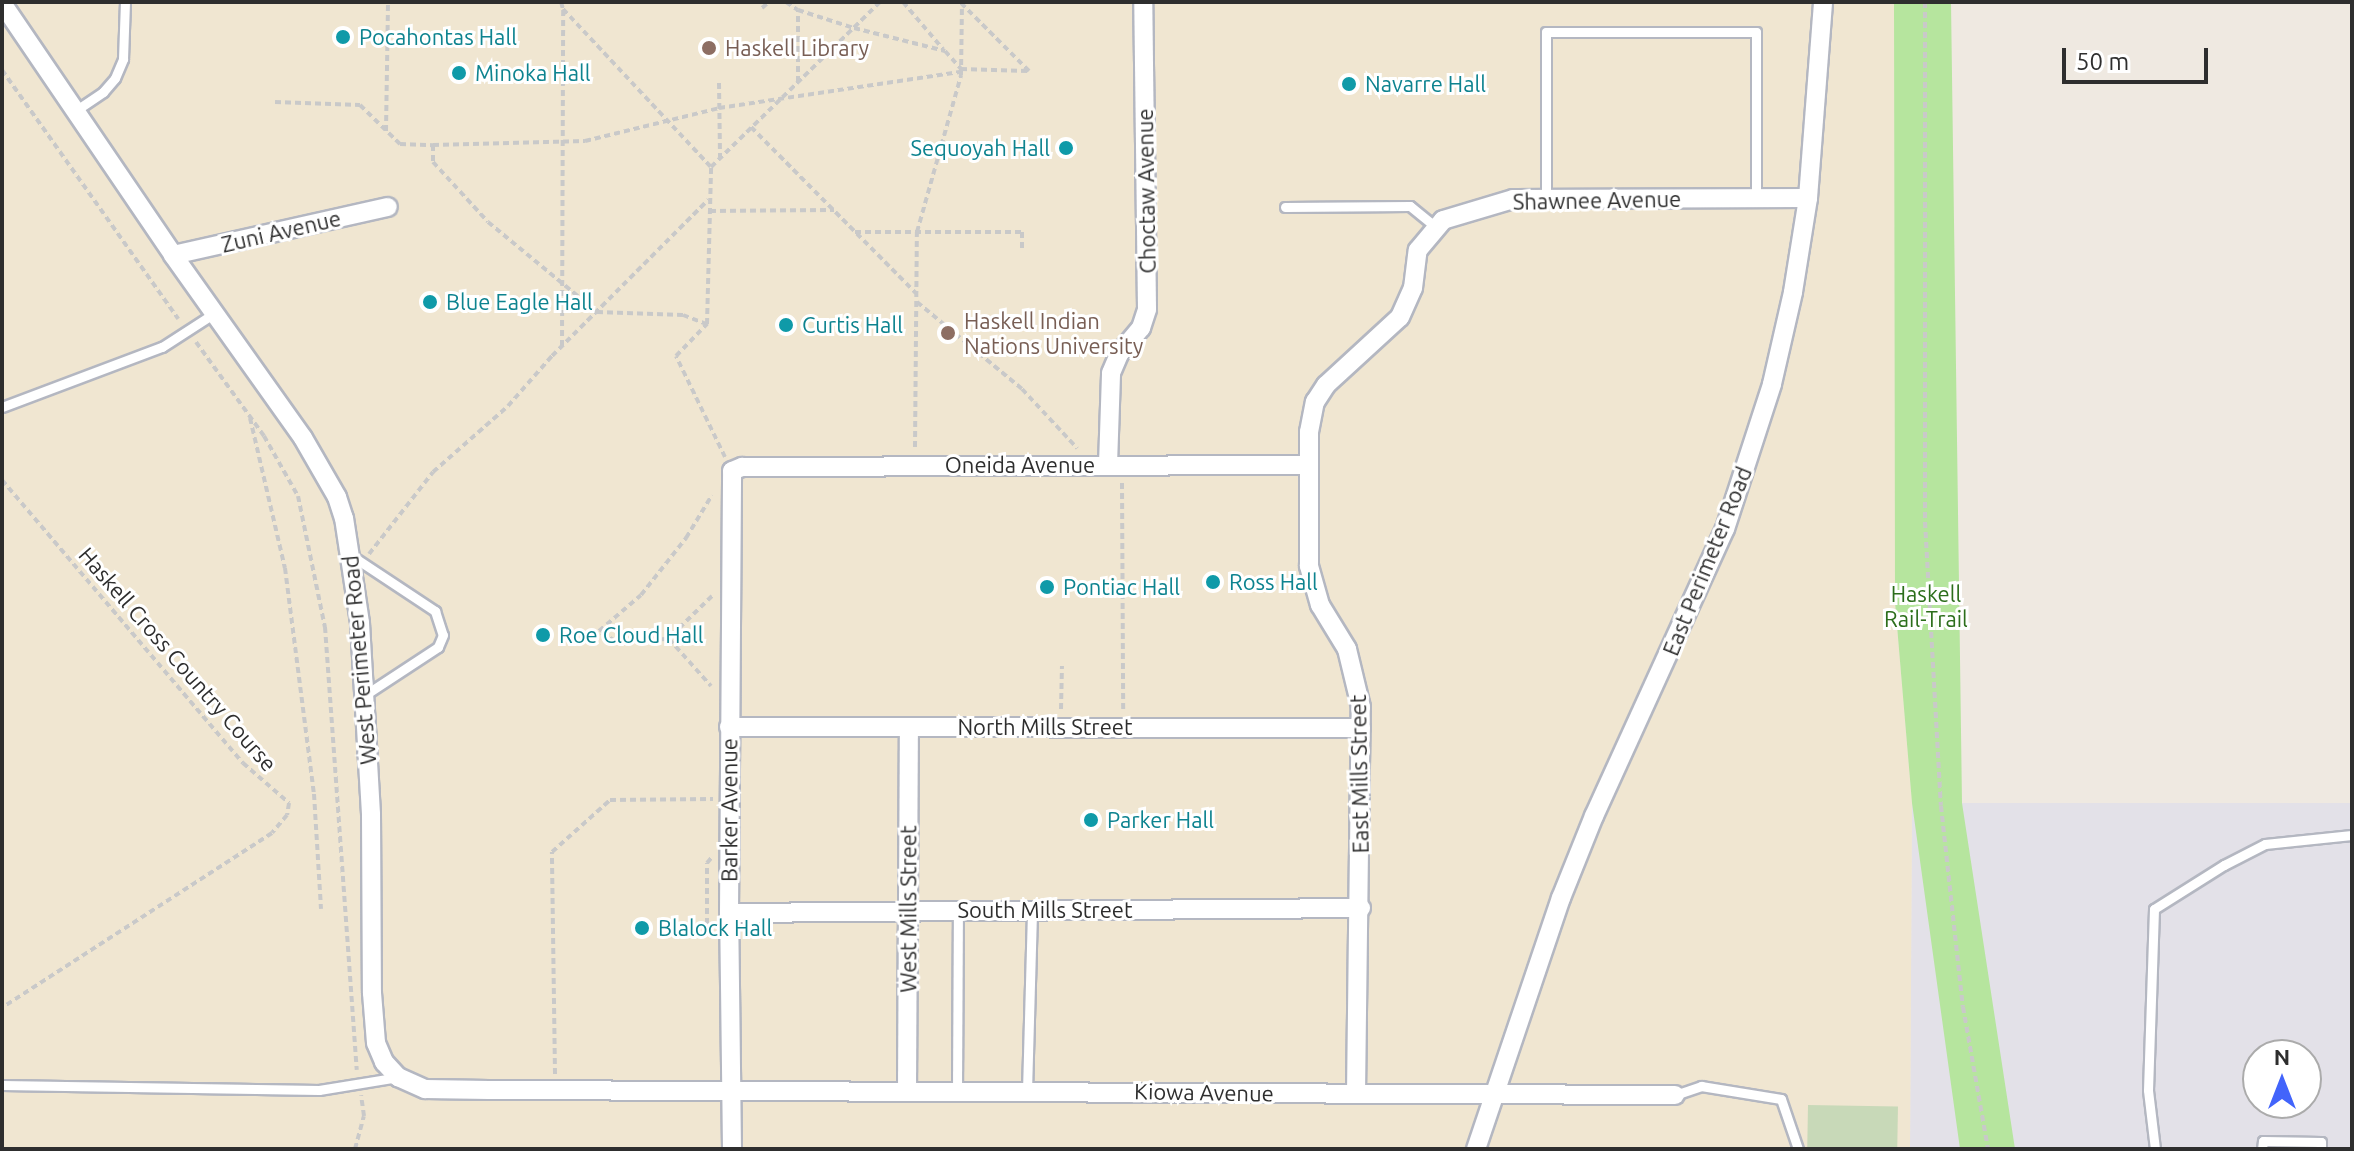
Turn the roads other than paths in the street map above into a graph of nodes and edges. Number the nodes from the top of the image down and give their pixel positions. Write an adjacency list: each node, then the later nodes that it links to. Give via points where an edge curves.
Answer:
1 (125, 2): 5 (lane, via 123,59 115,78)
2 (1143, 2): 15 (street, Choctaw Avenue, via 1147,309 1141,328 1111,373)
3 (1823, 2): 7 (street, East Perimeter Road)
4 (2, 3): 5 (street, West Perimeter Road)
5 (75, 111): 12 (street, West Perimeter Road)
6 (1756, 198): 7 (street, Shawnee Avenue); 8 (street, Shawnee Avenue); 8 (lane, via 1756,32 1546,32)
7 (1808, 198): 36 (street, East Perimeter Road, via 1772,384 1725,529 1583,843)
8 (1546, 199): 11 (street, Shawnee Avenue, via 1513,199)
9 (388, 207): 12 (street, Zuni Avenue)
10 (1285, 207): 11 (lane, via 1410,206)
11 (1435, 226): 16 (street, via 1418,250 1413,288 1400,317 1326,385 1315,402)
12 (173, 255): 13 (street, West Perimeter Road)
13 (216, 312): 14 (lane, via 162,347); 18 (street, West Perimeter Road, via 329,480)
14 (2, 407)
15 (1108, 465): 16 (street, Oneida Avenue); 17 (street, Oneida Avenue)
16 (1309, 465): 22 (street, East Mills Street, via 1312,586 1347,649)
17 (732, 471): 20 (street, Barker Avenue)
18 (356, 559): 19 (street, West Perimeter Road); 19 (lane, via 435,611 443,635 438,647)
19 (364, 695): 29 (street, West Perimeter Road, via 376,1043)
20 (729, 727): 21 (street, North Mills Street); 28 (street, Barker Avenue)
21 (909, 727): 22 (street, North Mills Street); 27 (street, West Mills Street)
22 (1361, 728): 24 (street, East Mills Street)
23 (2352, 835): 41 (lane, via 2265,844 2154,909 2148,1090)
24 (1361, 908): 26 (street, South Mills Street); 35 (street, East Mills Street)
25 (958, 911): 26 (street, South Mills Street); 27 (street, South Mills Street); 33 (lane)
26 (1032, 911): 34 (lane)
27 (908, 912): 28 (street, South Mills Street); 32 (street, West Mills Street)
28 (729, 913): 31 (street, Barker Avenue)
29 (398, 1077): 30 (lane, via 319,1090); 31 (street, via 425,1089)
30 (2, 1085)
31 (732, 1091): 32 (street, Kiowa Avenue); 38 (street, Barker Avenue)
32 (907, 1091): 33 (street, Kiowa Avenue)
33 (957, 1091): 34 (street, Kiowa Avenue)
34 (1027, 1091): 35 (street, Kiowa Avenue)
35 (1356, 1094): 36 (street, Kiowa Avenue)
36 (1494, 1095): 37 (street, Kiowa Avenue); 39 (street, East Perimeter Road)
37 (1675, 1095): 40 (lane, via 1701,1086 1781,1099)
38 (732, 1149)
39 (1476, 1149)
40 (1798, 1149)
41 (2155, 1149)
42 (2262, 1149): 43 (lane, via 2263,1141 2321,1142)
43 (2321, 1149)

